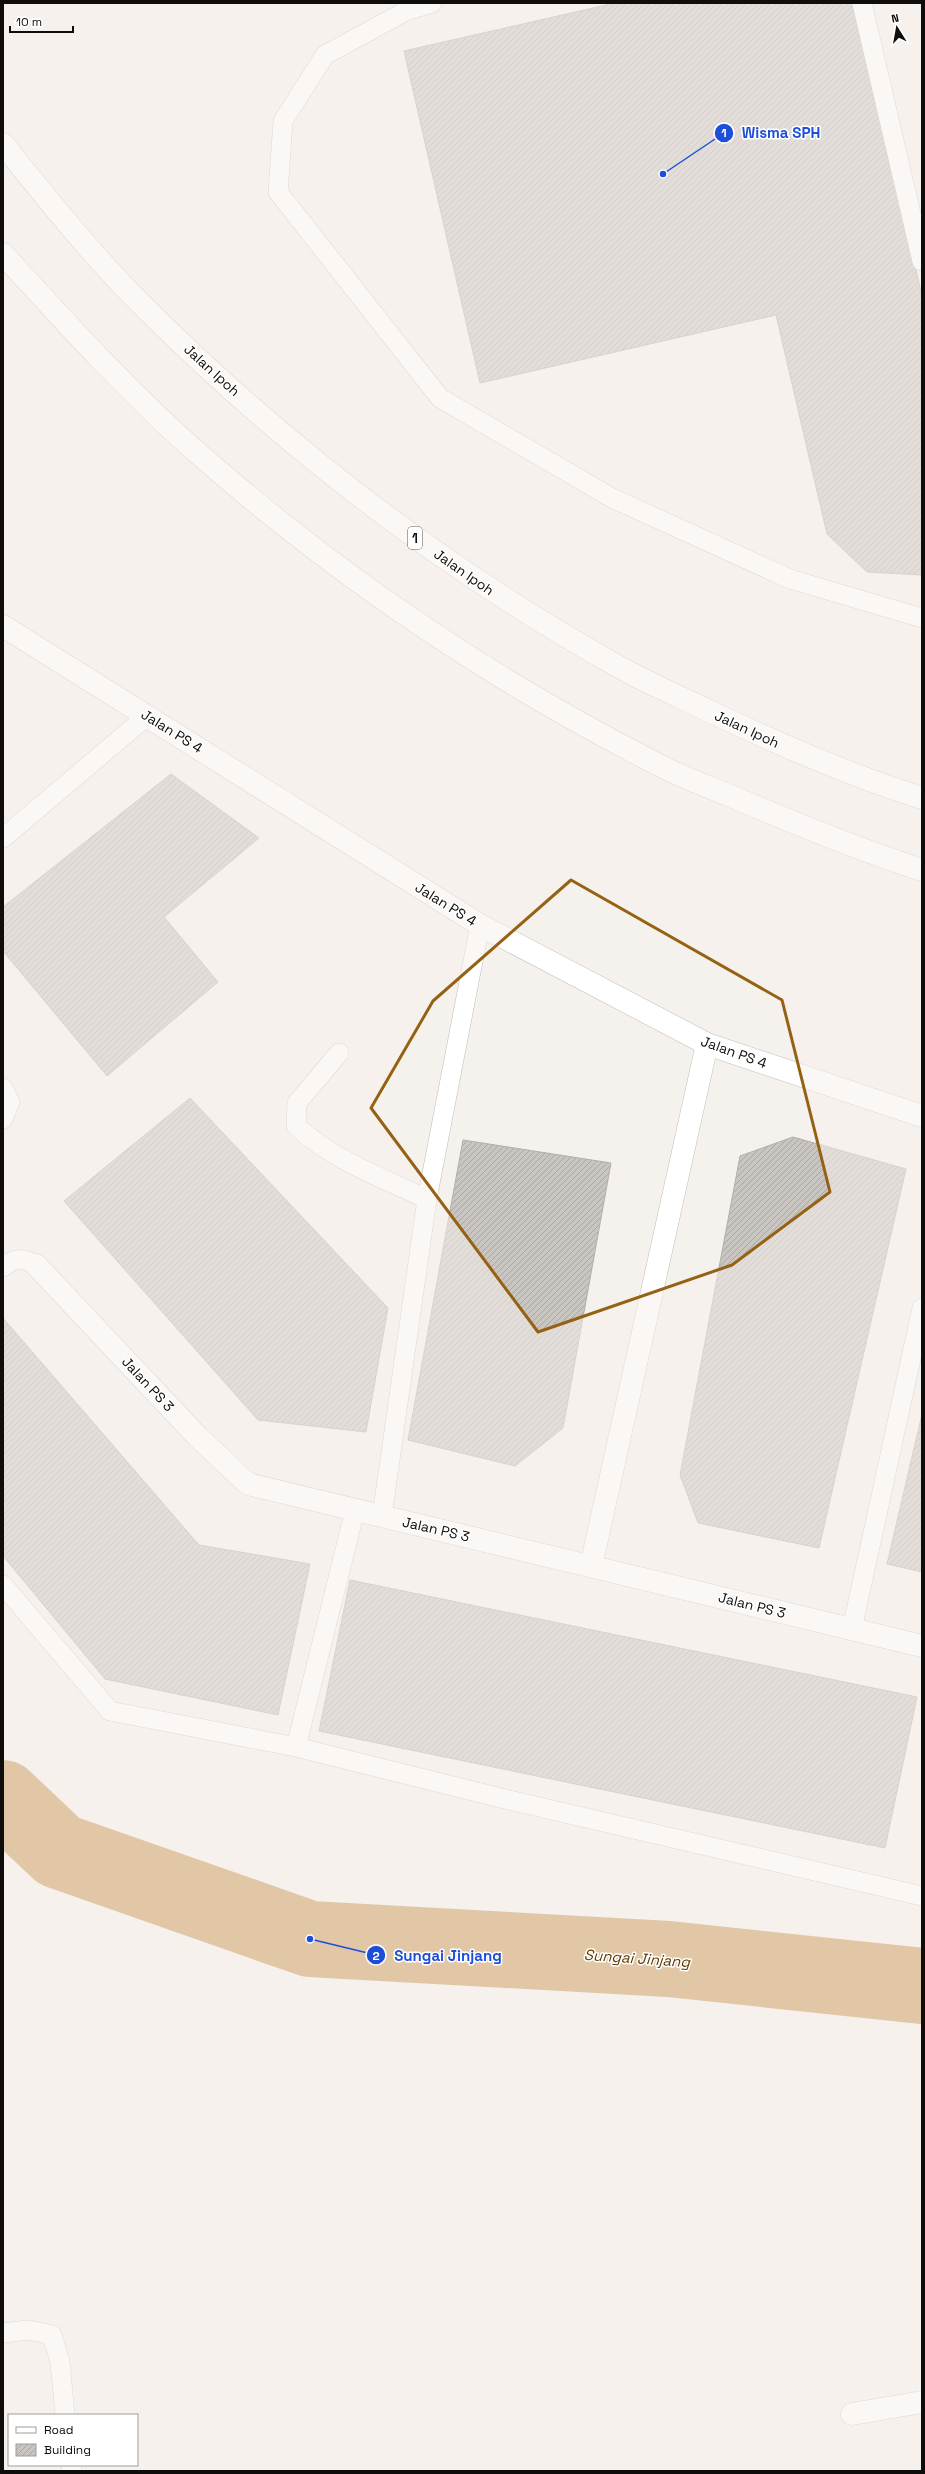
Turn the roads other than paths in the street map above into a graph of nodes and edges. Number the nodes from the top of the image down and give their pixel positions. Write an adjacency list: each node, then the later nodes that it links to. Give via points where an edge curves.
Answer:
1 (432, 3): 6 (lane, via 406,11 325,55 283,121 278,192 440,398 612,498 783,576)
2 (862, 3): 5 (lane)
3 (3, 144): 9 (main road, Jalan Ipoh / 1, via 48,201 145,308 257,411 374,509 496,594 624,670 777,743)
4 (3, 254): 11 (main road, via 94,354 200,455 268,512 398,611 462,652 663,767 823,836)
5 (922, 261)
6 (922, 618)
7 (3, 626): 8 (main road, Jalan PS 4)
8 (147, 716): 10 (lane); 12 (main road, Jalan PS 4)
9 (922, 798)
10 (3, 838)
11 (922, 870)
12 (480, 925): 13 (main road, Jalan PS 4); 18 (lane)
13 (707, 1044): 16 (main road, Jalan PS 4); 24 (main road)
14 (339, 1053): 18 (lane, via 297,1103 296,1126 316,1144)
15 (3, 1088): 17 (lane, via 10,1102)
16 (922, 1116)
17 (3, 1119)
18 (427, 1199): 23 (lane)
19 (36, 1265): 20 (lane, via 25,1259 12,1259); 22 (main road, Jalan PS 3, via 197,1436 248,1484)
20 (3, 1267)
21 (922, 1308): 26 (lane)
22 (355, 1510): 23 (main road, Jalan PS 3); 28 (lane)
23 (382, 1516): 24 (main road, Jalan PS 3)
24 (591, 1566): 26 (main road, Jalan PS 3)
25 (3, 1585): 28 (lane, via 110,1711)
26 (852, 1629): 27 (main road, Jalan PS 3)
27 (922, 1646)
28 (296, 1747): 29 (lane, via 505,1799)
29 (922, 1896)
30 (3, 2333): 32 (lane, via 29,2330 52,2335 60,2362)
31 (922, 2402): 33 (main road)
32 (65, 2414)
33 (852, 2414)

